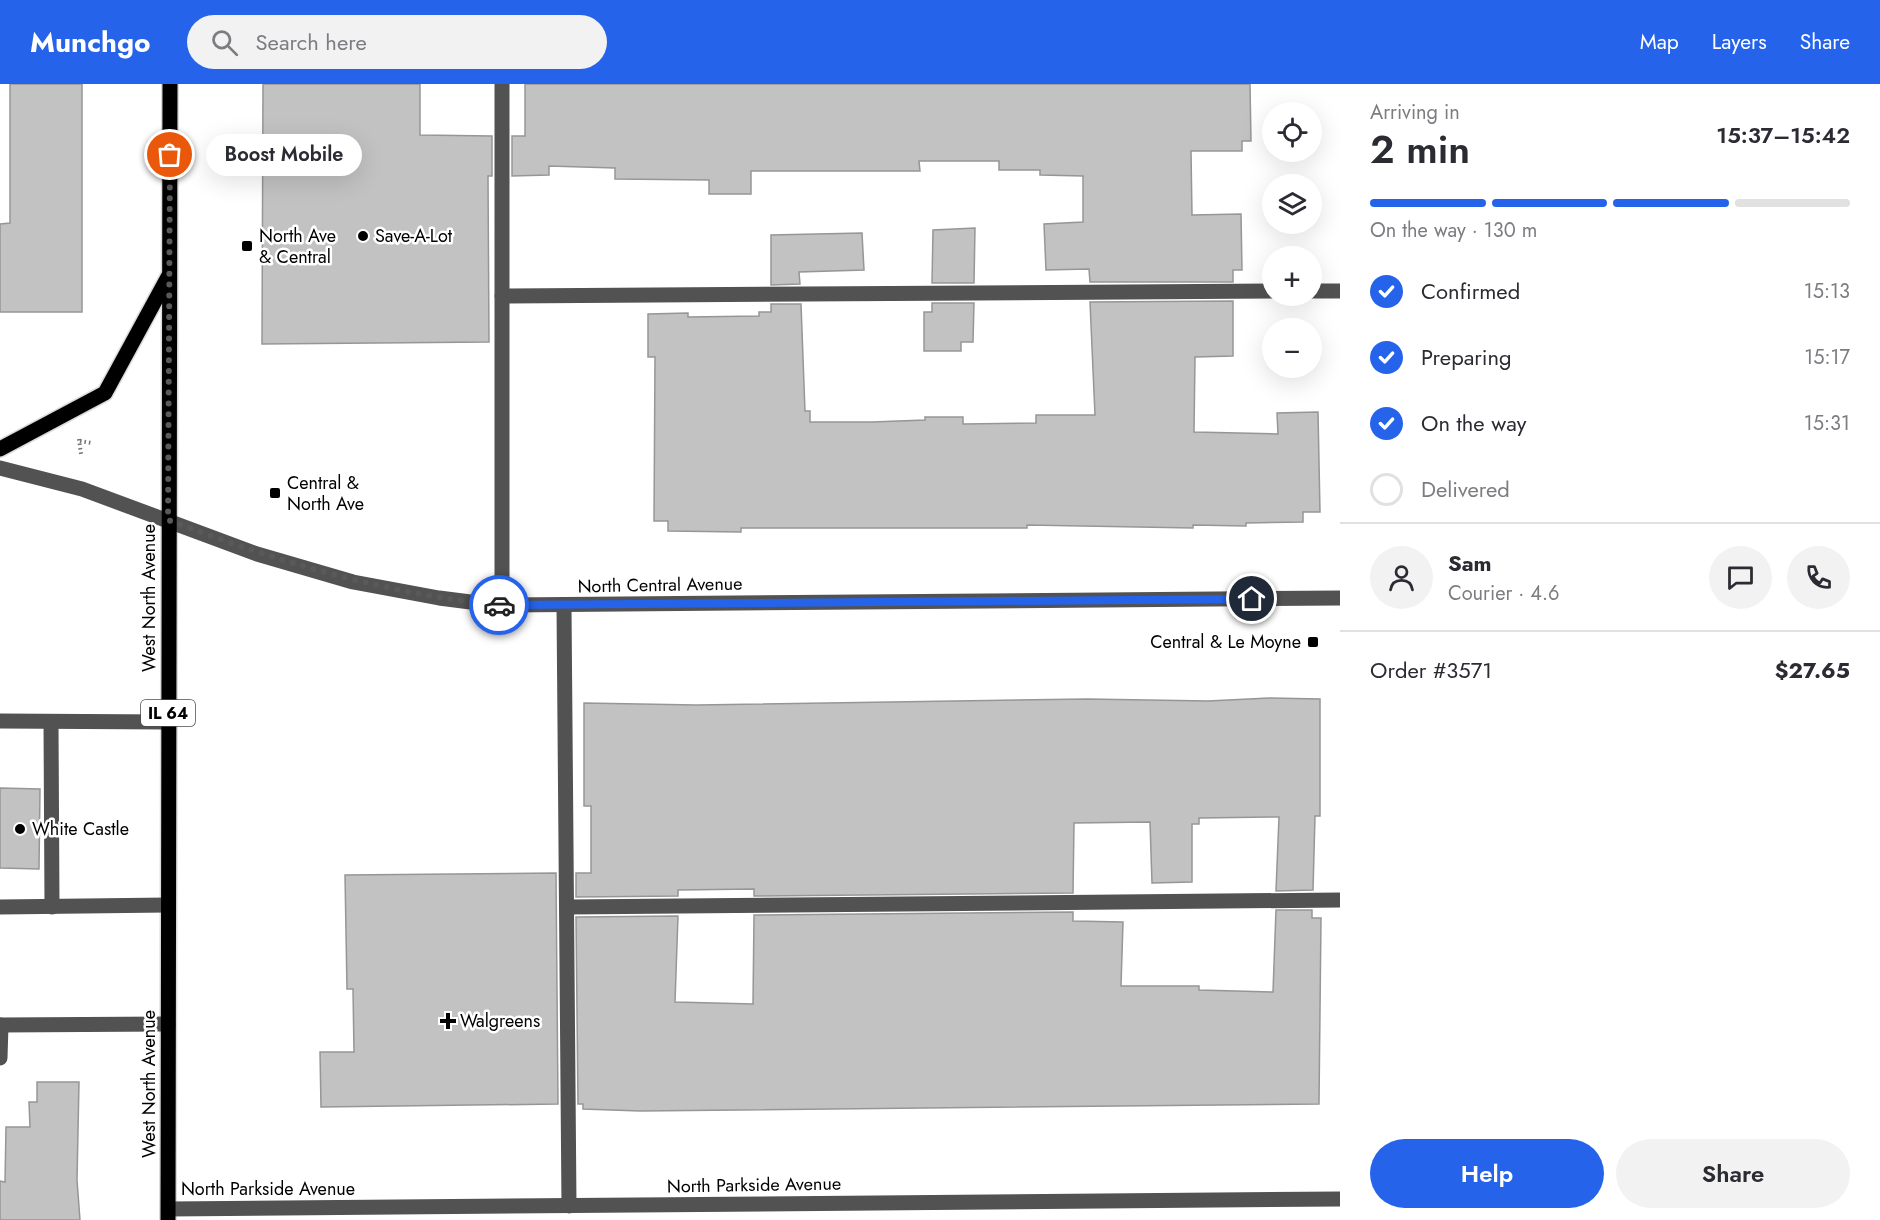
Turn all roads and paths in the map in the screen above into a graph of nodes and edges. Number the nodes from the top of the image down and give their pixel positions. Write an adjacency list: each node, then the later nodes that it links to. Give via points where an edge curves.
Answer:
1 (170, 84): 3 (main road, West North Avenue / IL 64)
2 (502, 84): 7 (street)
3 (170, 274): 9 (main road, via 105,393); 12 (main road, West North Avenue / IL 64)
4 (1262, 291): 7 (street)
5 (1322, 291): 6 (street)
6 (1340, 291)
7 (502, 296): 14 (street)
8 (92, 443): 10 (path, via 80,441)
9 (0, 449)
10 (81, 454)
11 (0, 468): 12 (street, North Central Avenue, via 82,489)
12 (168, 520): 14 (street, North Central Avenue, via 257,554 353,582); 18 (main road, West North Avenue / IL 64)
13 (1340, 598): 15 (street, North Central Avenue)
14 (502, 605): 15 (street, North Central Avenue)
15 (564, 606): 23 (street)
16 (0, 721): 17 (street)
17 (51, 722): 18 (street); 22 (street)
18 (168, 722): 20 (main road, West North Avenue / IL 64)
19 (1340, 900): 23 (street)
20 (168, 905): 22 (street); 24 (main road, West North Avenue / IL 64)
21 (0, 907): 22 (street)
22 (52, 907)
23 (568, 907): 28 (street)
24 (168, 1024): 25 (street); 30 (main road, West North Avenue / IL 64)
25 (1, 1025): 26 (street)
26 (0, 1058)
27 (1340, 1199): 28 (street, North Parkside Avenue)
28 (569, 1206): 29 (street, North Parkside Avenue)
29 (508, 1213): 30 (street, North Parkside Avenue)
30 (168, 1215)

